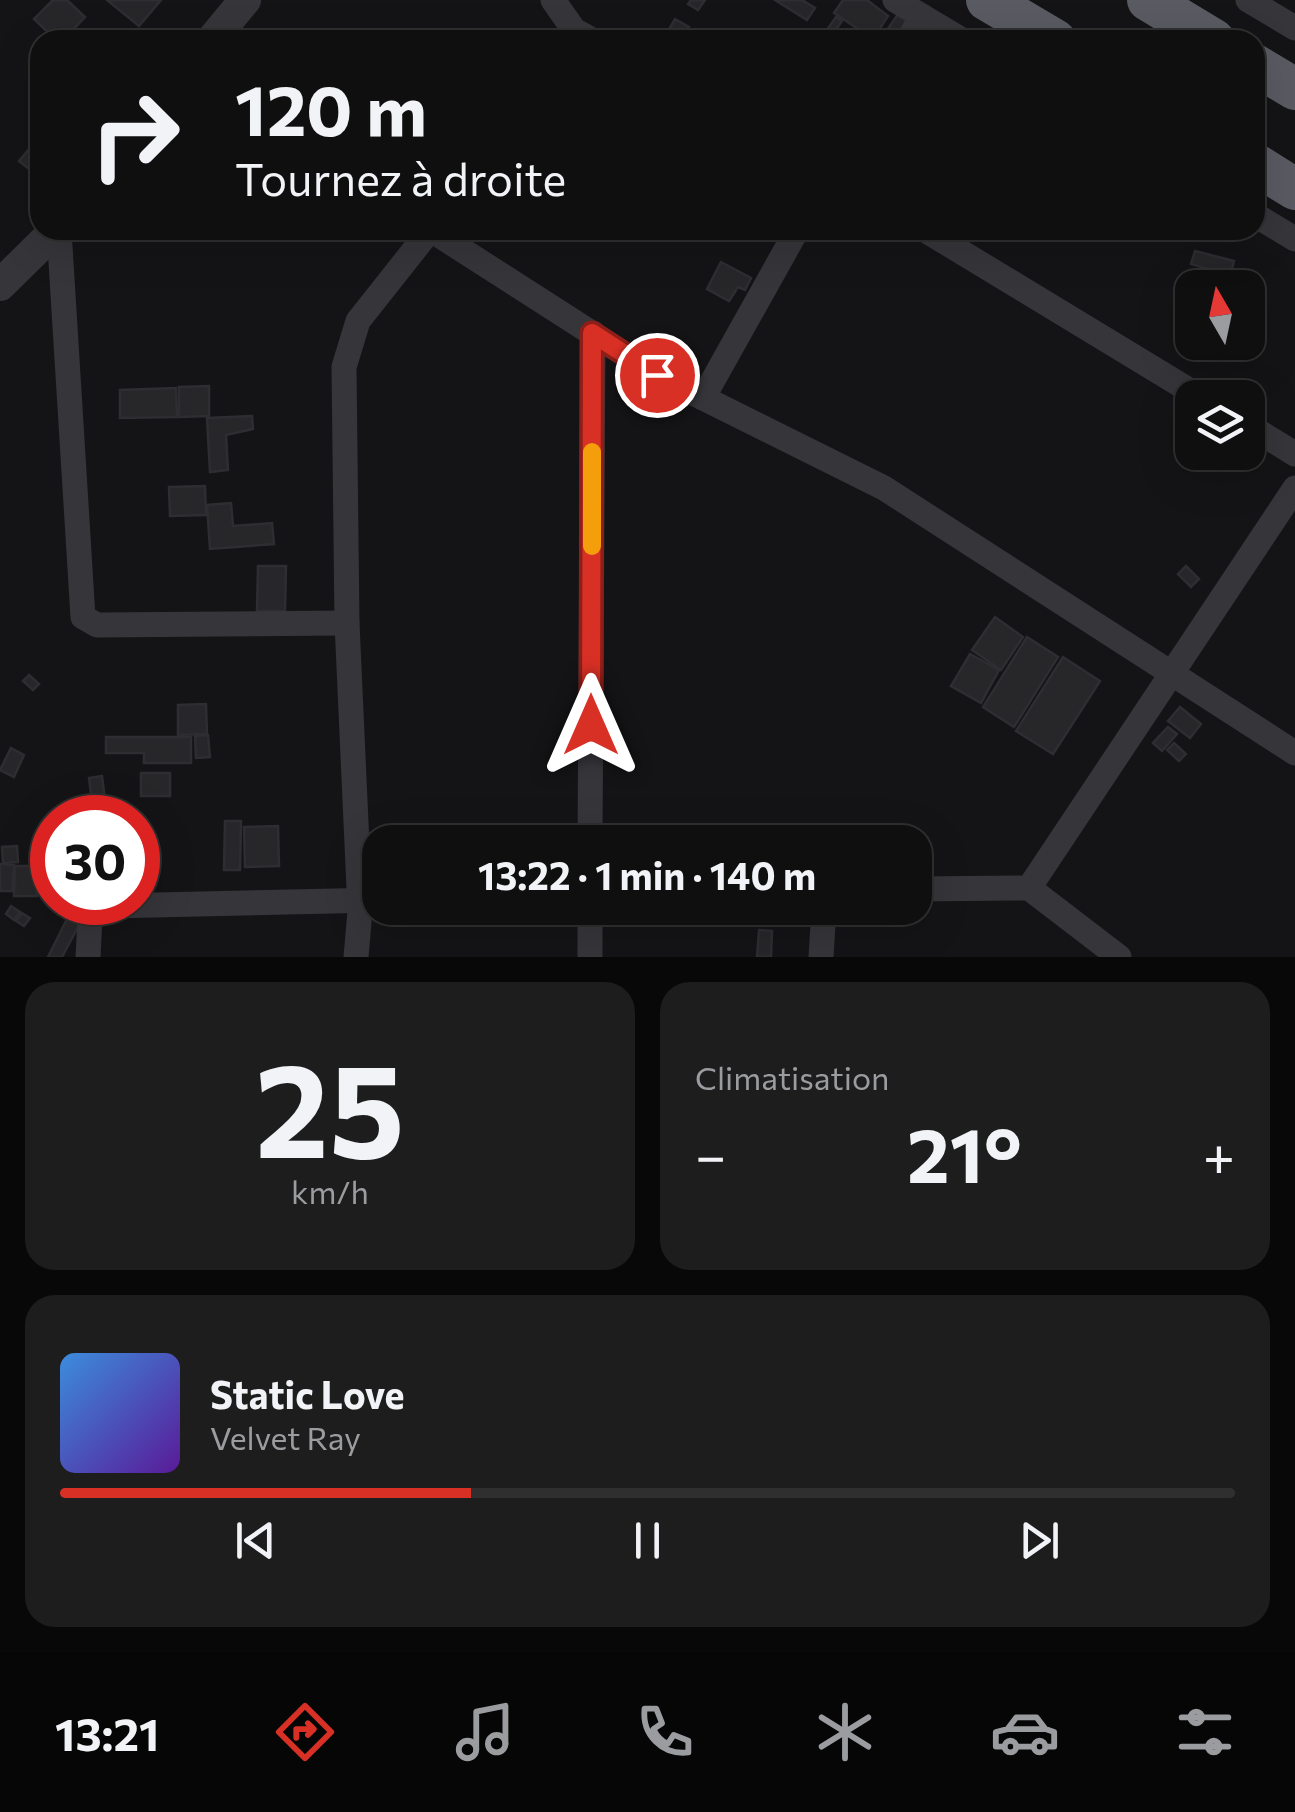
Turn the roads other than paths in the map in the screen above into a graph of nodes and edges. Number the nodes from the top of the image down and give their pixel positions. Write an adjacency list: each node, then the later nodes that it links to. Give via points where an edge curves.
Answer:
1 (245, 0): 9 (street)
2 (553, 0): 10 (street)
3 (896, 0): 7 (street)
4 (987, 0): 13 (highway)
5 (1148, 0): 14 (highway)
6 (1248, 0): 8 (street)
7 (922, 16): 11 (street); 12 (street)
8 (1295, 28)
9 (220, 30)
10 (572, 30)
11 (914, 30)
12 (945, 30)
13 (1037, 30)
14 (1198, 30)
15 (1265, 71): 16 (highway)
16 (1295, 89)
17 (1265, 170): 18 (highway)
18 (1295, 189)
19 (1265, 221): 20 (street)
20 (1295, 239)
21 (48, 240): 27 (street)
22 (59, 240): 34 (street, via 83,617 97,625)
23 (423, 240): 34 (street, via 358,321 347,349 342,388)
24 (447, 240): 28 (street)
25 (791, 240): 30 (street)
26 (941, 240): 29 (street)
27 (0, 286)
28 (592, 333): 30 (street); 38 (street)
29 (1175, 382)
30 (703, 398): 35 (street, via 884,488)
31 (1265, 435): 32 (street)
32 (1295, 454)
33 (1295, 488): 35 (street)
34 (348, 623): 37 (street)
35 (1170, 671): 36 (street); 39 (street)
36 (1295, 753)
37 (364, 825)
38 (590, 825)
39 (1028, 888): 40 (street); 49 (street)
40 (932, 890)
41 (362, 900): 45 (street, via 110,906 90,919)
42 (364, 925): 46 (street)
43 (590, 925): 47 (street)
44 (823, 925): 48 (street)
45 (88, 957)
46 (356, 957)
47 (590, 957)
48 (821, 957)
49 (1119, 957)

